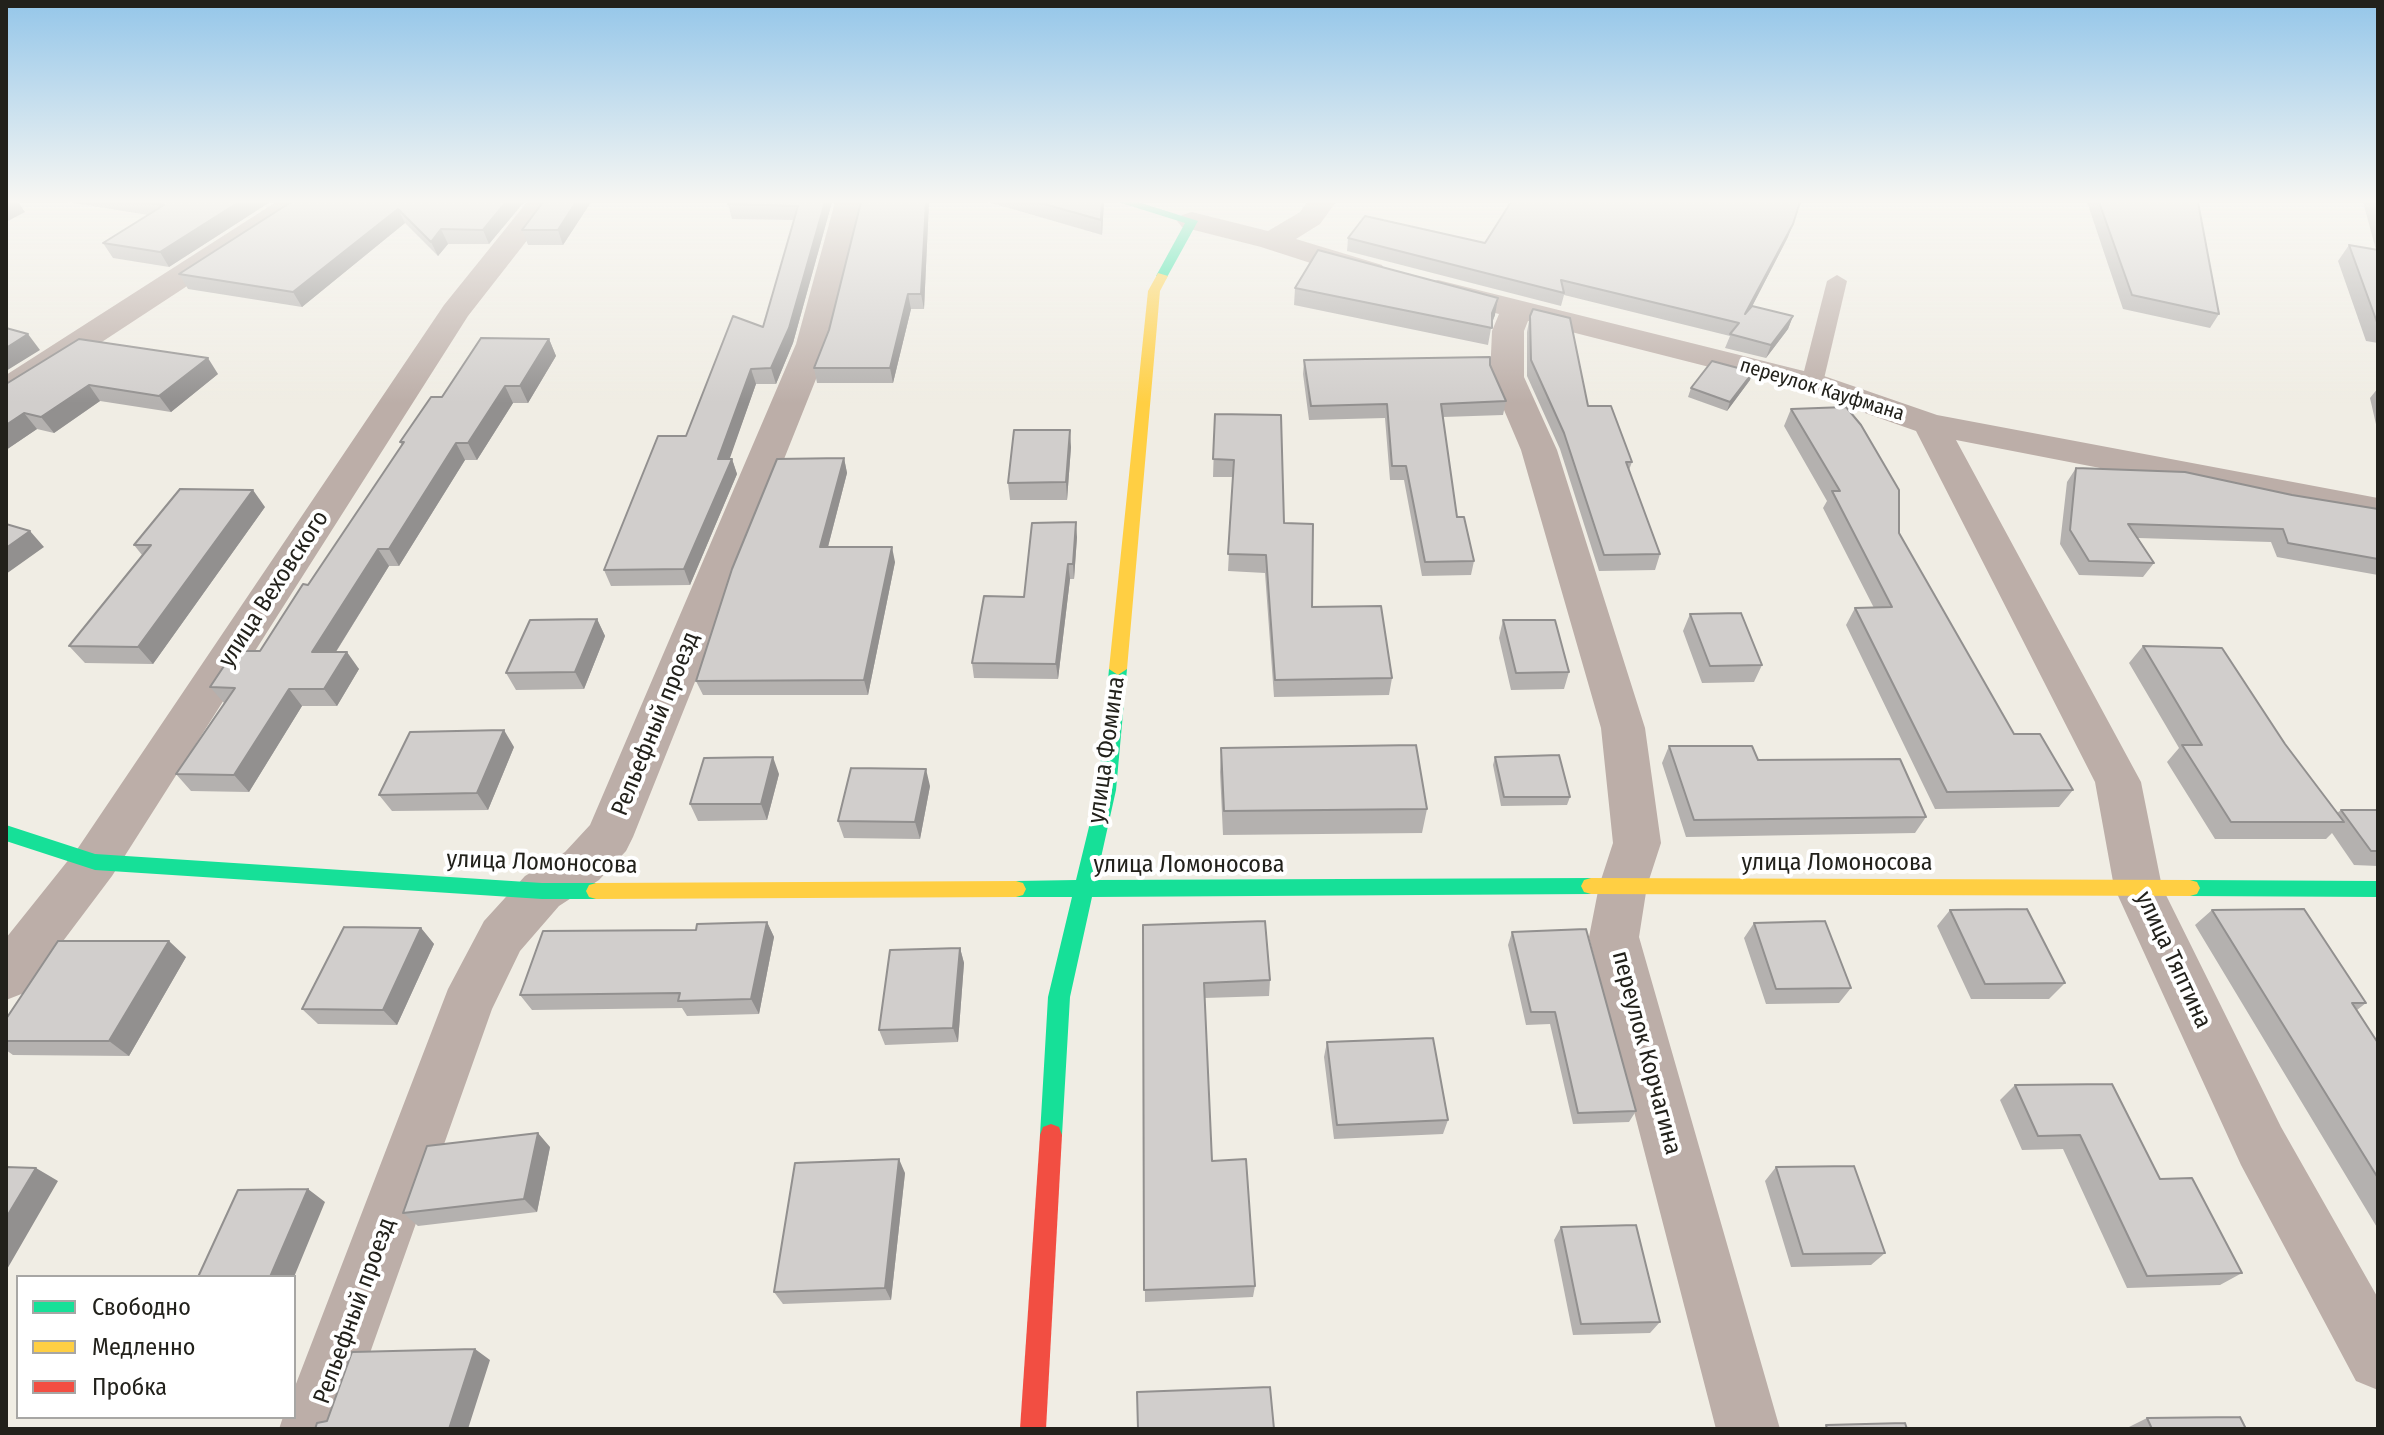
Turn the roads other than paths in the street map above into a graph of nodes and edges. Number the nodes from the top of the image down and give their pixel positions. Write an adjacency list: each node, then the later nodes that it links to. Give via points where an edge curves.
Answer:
1 (193, 269): 9 (street)
2 (489, 269): 13 (street, улица Веховского, via 455,312)
3 (833, 269): 18 (street, Рельефный проезд, via 813,344 609,837 582,866)
4 (1166, 269): 17 (street, улица Фомина, via 1154,291 1107,790)
5 (1362, 269): 7 (street, переулок Кауфмана)
6 (1837, 281): 8 (lane)
7 (1517, 309): 8 (street, переулок Кауфмана); 14 (street, переулок Корчагина, via 1508,331 1507,377 1539,450 1623,728 1637,843)
8 (1812, 383): 10 (street, переулок Кауфмана)
9 (6, 390)
10 (1930, 424): 11 (street, переулок Кауфмана); 15 (street, улица Тяптина, via 2118,782)
11 (2378, 510)
12 (6, 833): 13 (street, улица Ломоносова)
13 (95, 862): 18 (street, улица Ломоносова); 19 (street, улица Веховского)
14 (1623, 886): 15 (street, улица Ломоносова); 17 (street, улица Ломоносова); 23 (street, переулок Корчагина, via 1614,937)
15 (2138, 887): 16 (street, улица Ломоносова); 20 (street, улица Тяптина, via 2261,1146)
16 (2378, 889)
17 (1082, 890): 18 (street, улица Ломоносова); 22 (street, улица Фомина, via 1059,997)
18 (542, 891): 21 (street, Рельефный проезд, via 502,936 467,1006)
19 (6, 977)
20 (2378, 1359)
21 (311, 1429)
22 (1033, 1429)
23 (1748, 1429)

